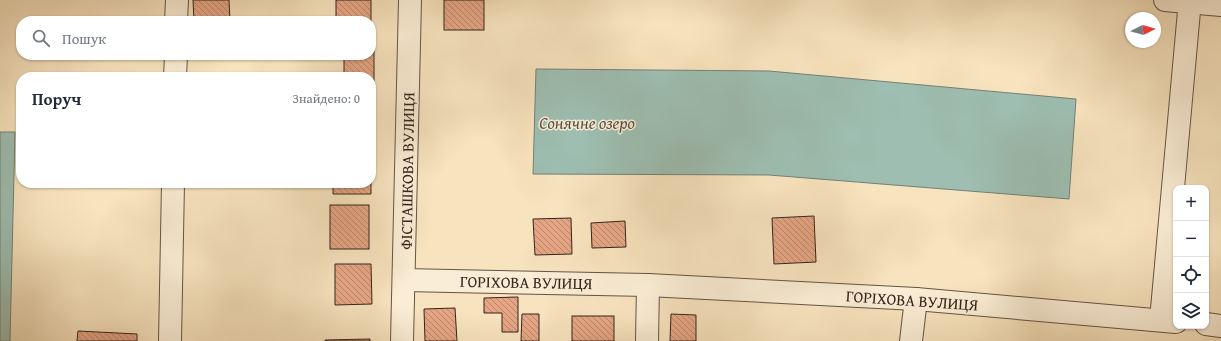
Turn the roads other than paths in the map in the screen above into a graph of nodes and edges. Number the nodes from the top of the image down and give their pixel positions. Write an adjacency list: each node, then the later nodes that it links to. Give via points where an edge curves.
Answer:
1 (177, 0): 6 (street)
2 (410, 0): 10 (street, ФІСТАШКОВА ВУЛИЦЯ)
3 (1165, 0): 4 (street)
4 (1190, 1): 5 (street); 13 (street)
5 (1221, 5)
6 (176, 16)
7 (176, 60): 8 (street)
8 (175, 72)
9 (173, 188): 16 (street)
10 (404, 280): 11 (street, ГОРІХОВА ВУЛИЦЯ); 17 (street, ФІСТАШКОВА ВУЛИЦЯ)
11 (648, 284): 12 (street, ГОРІХОВА ВУЛИЦЯ); 18 (street)
12 (916, 299): 13 (street, ГОРІХОВА ВУЛИЦЯ); 19 (street)
13 (1168, 321)
14 (1209, 324): 15 (street)
15 (1221, 326)
16 (170, 341)
17 (402, 341)
18 (647, 341)
19 (911, 341)

